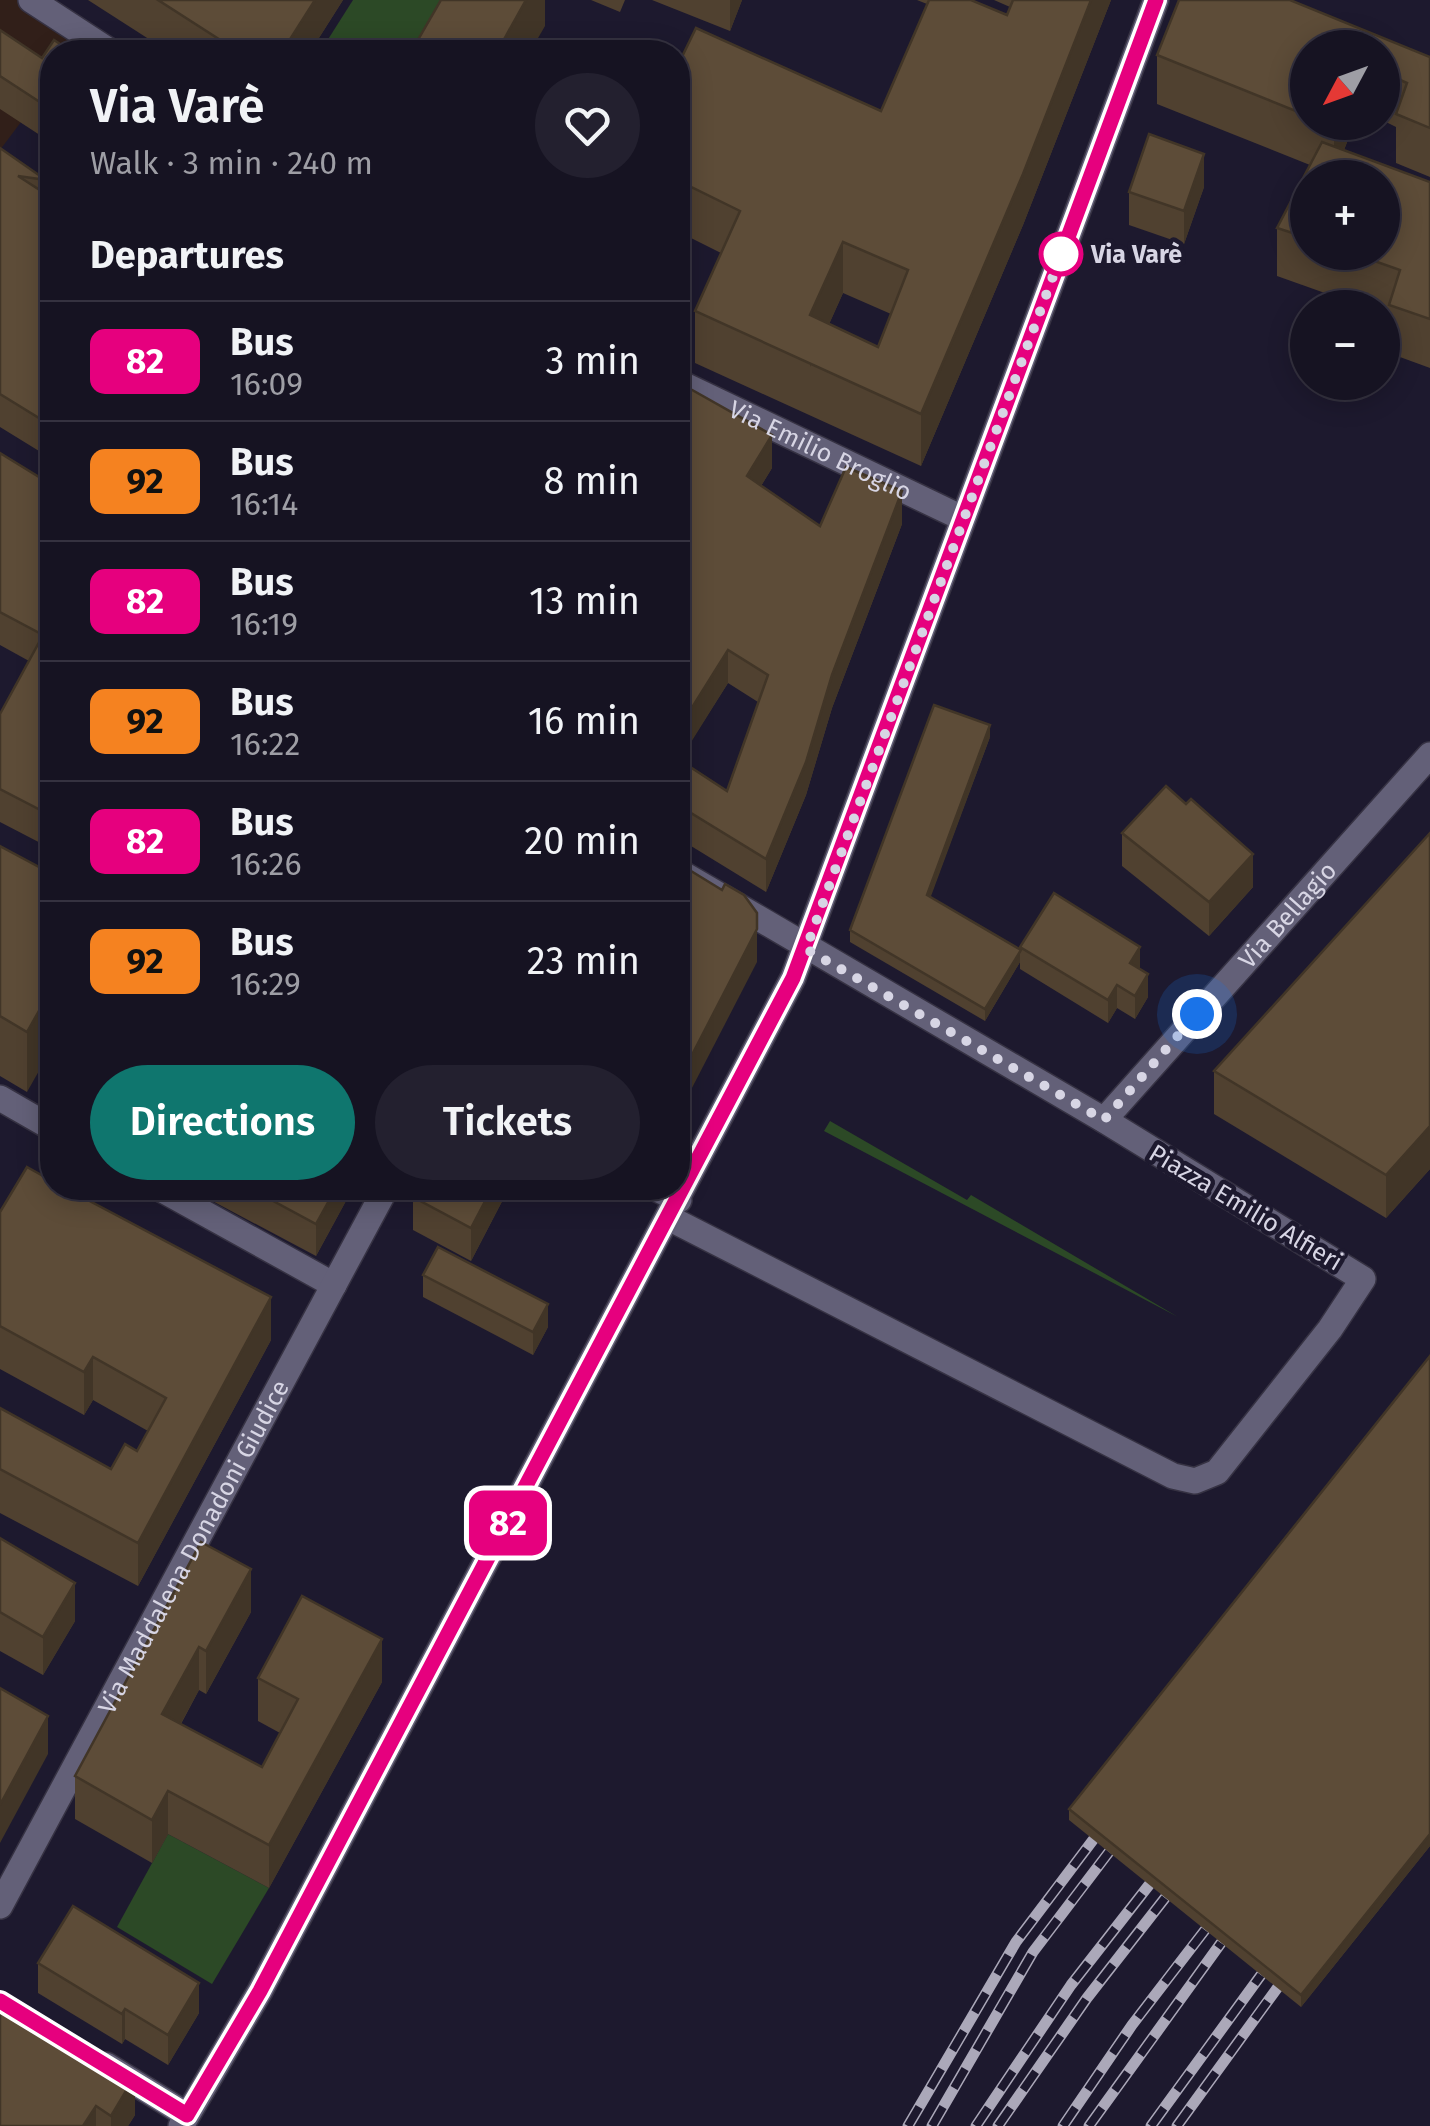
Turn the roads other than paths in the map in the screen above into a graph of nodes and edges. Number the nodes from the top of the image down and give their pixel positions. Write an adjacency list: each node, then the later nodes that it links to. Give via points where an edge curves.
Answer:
1 (31, 0): 3 (street)
2 (1156, 0): 5 (street)
3 (93, 40)
4 (690, 388): 5 (street, Via Emilio Broglio)
5 (962, 518): 8 (street)
6 (1430, 754): 10 (street, Via Bellagio)
7 (690, 877): 8 (street, Piazza Emilio Alfieri)
8 (806, 949): 10 (street, Piazza Emilio Alfieri); 12 (street)
9 (0, 1098): 11 (street)
10 (1104, 1120): 17 (street, Piazza Emilio Alfieri, via 1363,1278 1330,1329 1208,1478 1173,1476)
11 (40, 1121)
12 (690, 1177)
13 (180, 1200): 18 (street)
14 (380, 1200): 18 (street, Via Maddalena Donadoni Giudice)
15 (666, 1200): 17 (street)
16 (679, 1200): 17 (street)
17 (674, 1209): 21 (street, via 285,1944)
18 (334, 1286): 19 (street, Via Maddalena Donadoni Giudice)
19 (0, 1906)
20 (80, 2049): 21 (street)
21 (184, 2120)

